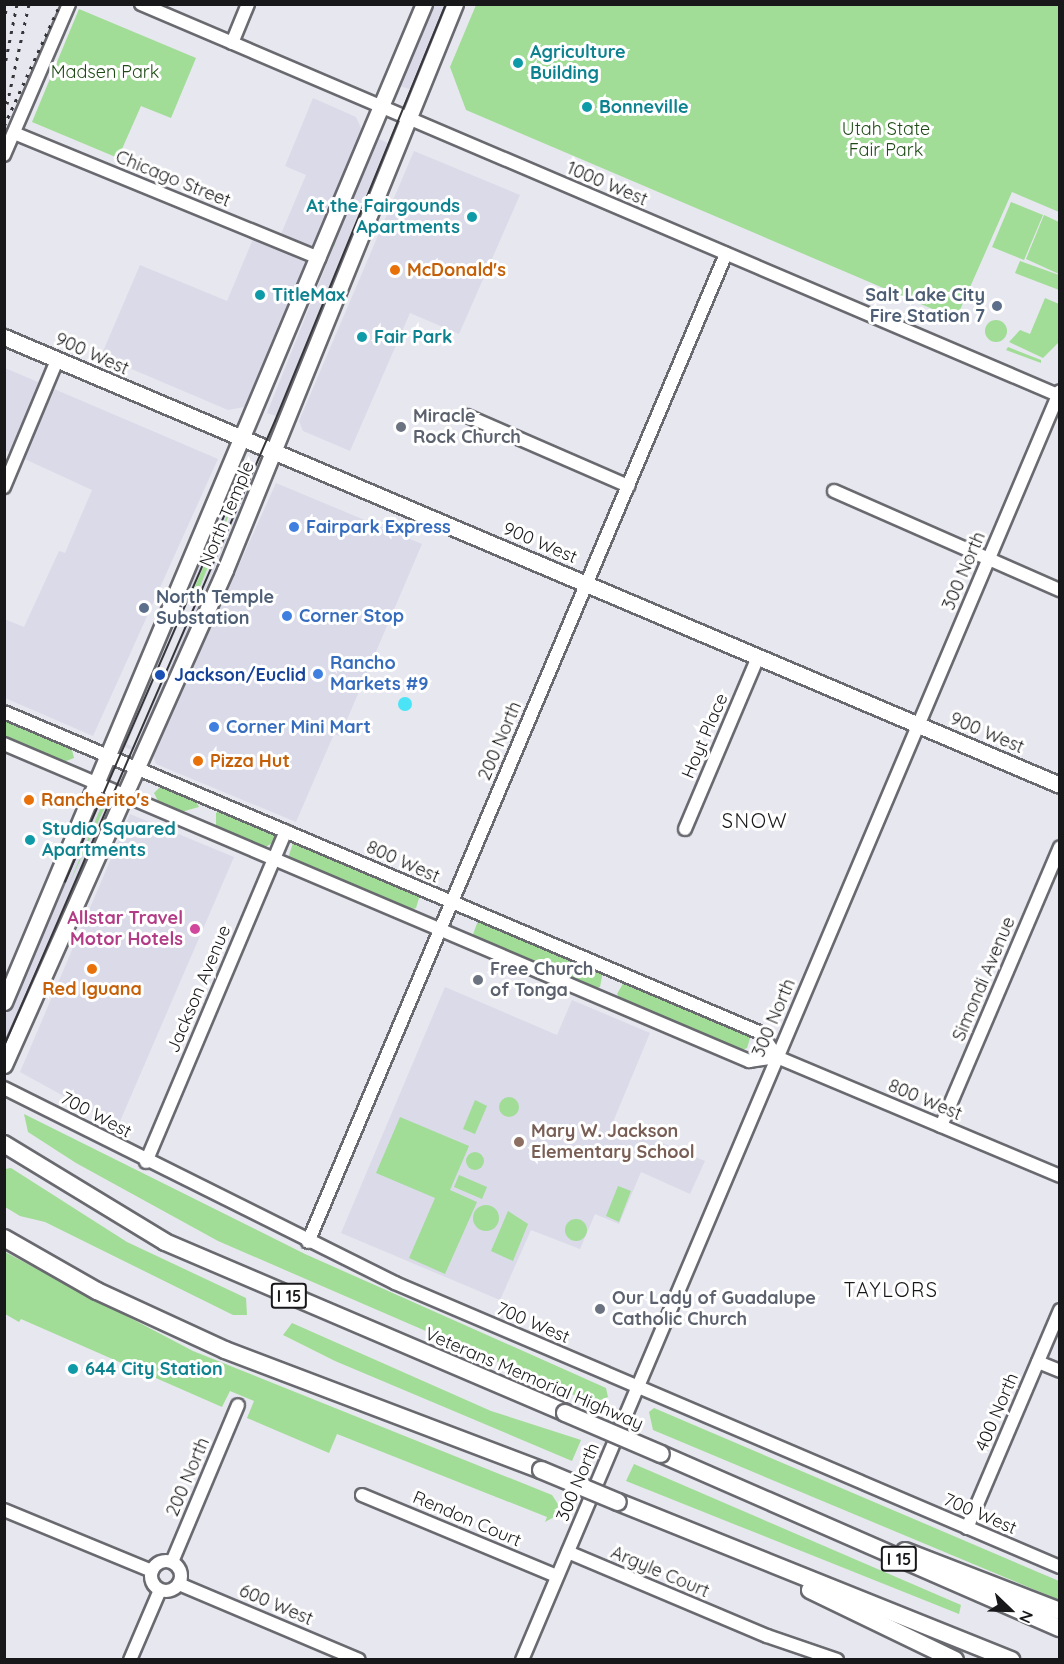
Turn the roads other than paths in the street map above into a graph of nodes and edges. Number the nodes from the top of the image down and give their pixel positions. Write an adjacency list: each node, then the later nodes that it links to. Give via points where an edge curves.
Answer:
1 (69, 4): 9 (street)
2 (141, 4): 6 (street, 1000 West)
3 (248, 4): 6 (street)
4 (423, 4): 7 (main road, North Temple)
5 (455, 4): 8 (main road, North Temple)
6 (232, 43): 7 (street, 1000 West)
7 (381, 108): 8 (street, 1000 West); 12 (main road, North Temple)
8 (409, 120): 11 (street, 1000 West); 18 (main road, North Temple)
9 (14, 133): 10 (street); 12 (street, Chicago Street)
10 (4, 155)
11 (726, 254): 15 (street, 1000 West); 19 (street, 200 North)
12 (320, 258): 17 (main road, North Temple)
13 (4, 337): 14 (main road, 900 West)
14 (57, 360): 17 (main road, 900 West); 20 (street)
15 (1059, 394): 22 (street, 300 North)
16 (467, 416): 19 (street)
17 (244, 439): 18 (main road, 900 West); 29 (main road, North Temple)
18 (275, 452): 23 (main road, 900 West); 30 (main road, North Temple)
19 (628, 486): 23 (street, 200 North)
20 (4, 487)
21 (834, 491): 22 (street)
22 (988, 560): 24 (street); 27 (street, 300 North)
23 (586, 584): 25 (main road, 900 West); 38 (street, 200 North)
24 (1059, 590)
25 (758, 657): 27 (main road, 900 West); 34 (street, Hoyt Place)
26 (4, 712): 29 (street, 800 West)
27 (918, 725): 32 (main road, 900 West); 41 (street, 300 North)
28 (4, 744): 31 (street, 800 West)
29 (105, 756): 30 (street, 800 West); 31 (main road, North Temple)
30 (134, 769): 33 (main road, North Temple); 35 (street, 800 West)
31 (93, 782): 33 (street, 800 West); 40 (main road, North Temple)
32 (1059, 785)
33 (123, 795): 37 (street, 800 West); 42 (main road, North Temple)
34 (685, 830)
35 (286, 831): 37 (street, Jackson Avenue); 38 (street, 800 West)
36 (1059, 846): 44 (street, Simondi Avenue)
37 (274, 859): 39 (street, 800 West); 46 (street, Jackson Avenue)
38 (451, 903): 39 (street, 200 North); 41 (street, 800 West, via 761,1033)
39 (441, 927): 41 (street, 800 West, via 749,1061); 49 (street, 200 North)
40 (4, 1002)
41 (777, 1057): 44 (street, 800 West); 53 (street, 300 North)
42 (4, 1065)
43 (4, 1088): 46 (street, 700 West)
44 (941, 1126): 47 (street, 800 West)
45 (4, 1144): 55 (highway, Veterans Memorial Highway / I 15, bridge, via 165,1242)
46 (146, 1162): 49 (street, 700 West)
47 (1059, 1176)
48 (4, 1238): 59 (highway, bridge, via 97,1291 225,1350 541,1470)
49 (308, 1242): 53 (street, 700 West)
50 (1059, 1311): 51 (street, 400 North)
51 (1038, 1362): 52 (street); 58 (street, 400 North)
52 (1059, 1371)
53 (637, 1388): 58 (street, 700 West); 60 (street, 300 North)
54 (238, 1405): 61 (street, 200 North)
55 (738, 1490): 67 (highway); 68 (highway, Veterans Memorial Highway / I 15)
56 (362, 1495): 64 (street, Rendon Court)
57 (4, 1510): 63 (street)
58 (967, 1528): 62 (street, 700 West)
59 (710, 1540): 73 (highway); 74 (highway)
60 (567, 1552): 64 (street, 300 North); 72 (street, Argyle Court, via 738,1624)
61 (172, 1562): 63 (street, via 159,1563); 65 (street, via 181,1573)
62 (1059, 1567)
63 (152, 1571): 66 (street, via 151,1581)
64 (557, 1576): 71 (street, 300 North)
65 (179, 1584): 66 (street); 70 (street, 600 West)
66 (160, 1590): 69 (street)
67 (1059, 1611)
68 (1059, 1628)
69 (130, 1659)
70 (359, 1659)
71 (522, 1659)
72 (837, 1659)
73 (955, 1659)
74 (1012, 1659)

